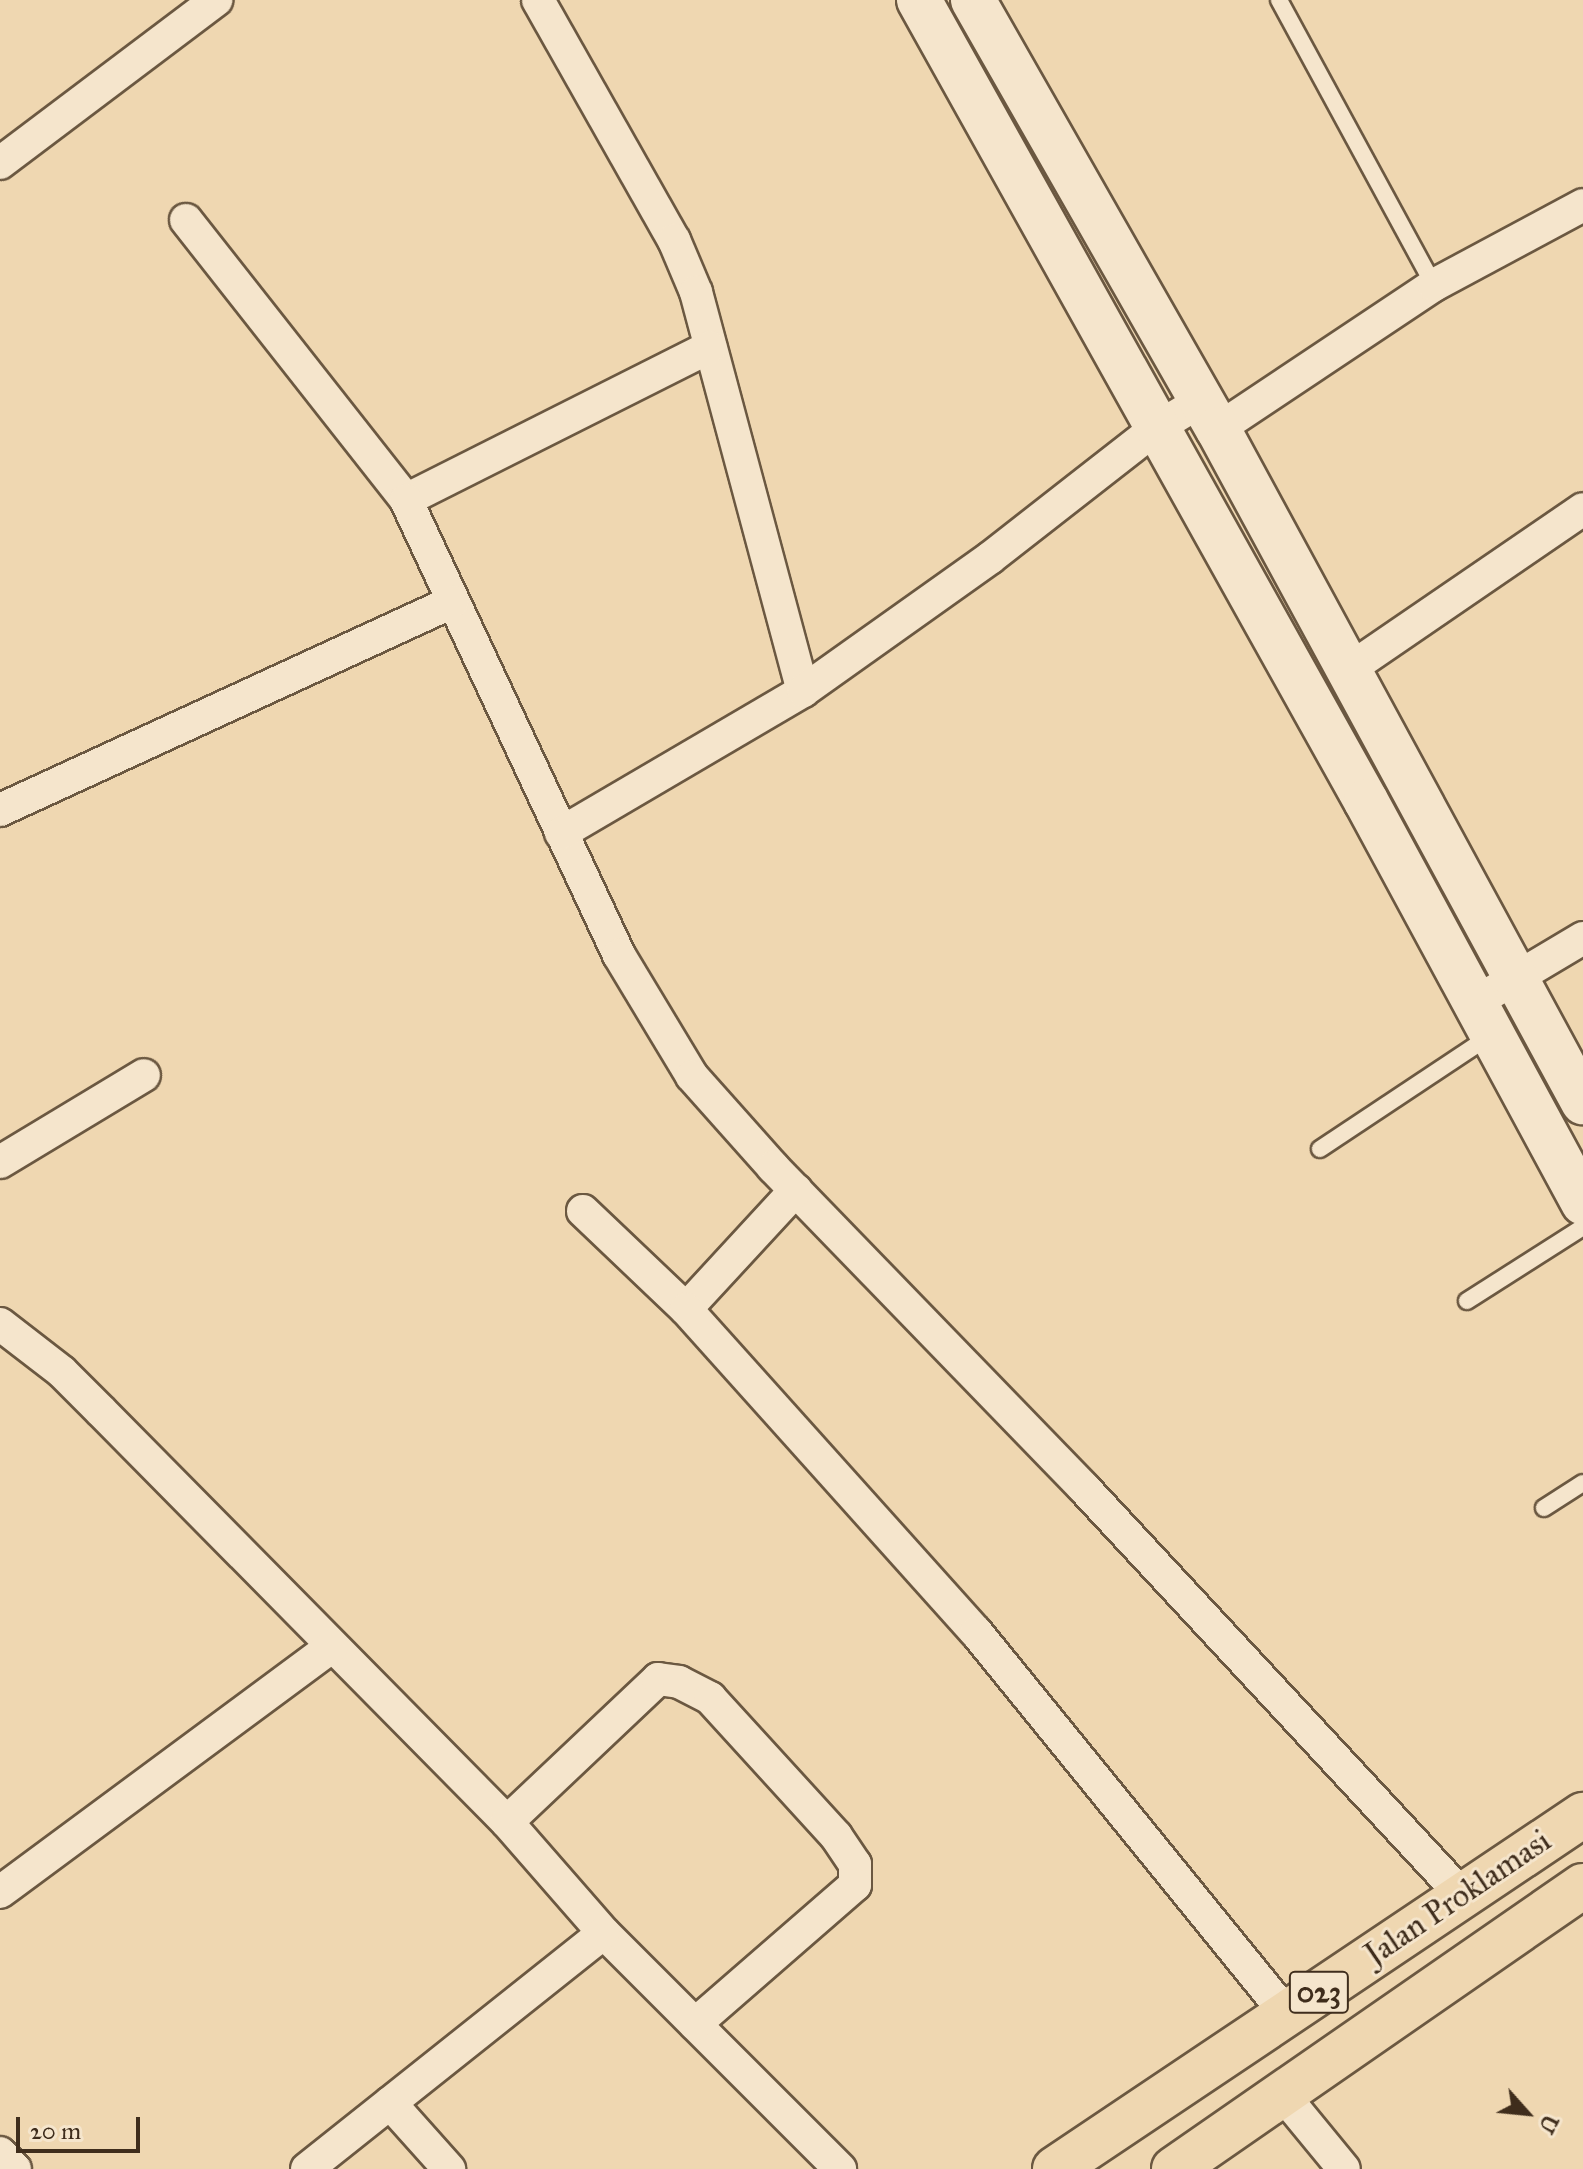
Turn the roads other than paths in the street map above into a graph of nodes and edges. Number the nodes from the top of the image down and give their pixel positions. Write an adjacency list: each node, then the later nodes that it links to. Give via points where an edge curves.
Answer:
1 (216, 0): 6 (street)
2 (538, 0): 10 (street, via 674,240 696,292)
3 (919, 0): 12 (main road)
4 (973, 0): 11 (main road)
5 (1279, 0): 9 (lane)
6 (0, 163)
7 (1583, 205): 9 (street)
8 (186, 220): 13 (street)
9 (1434, 285): 11 (street)
10 (710, 347): 13 (street); 17 (street)
11 (1210, 415): 12 (street); 16 (main road)
12 (1155, 429): 17 (street, via 990,558); 22 (main road)
13 (406, 500): 15 (street)
14 (1583, 509): 16 (street)
15 (453, 602): 18 (street); 19 (street)
16 (1351, 668): 21 (main road)
17 (803, 691): 19 (street)
18 (0, 810)
19 (561, 833): 27 (street, via 619,955 692,1076)
20 (1583, 938): 21 (street)
21 (1516, 979): 22 (street); 24 (main road)
22 (1483, 1019): 25 (lane); 28 (main road)
23 (144, 1075): 26 (street)
24 (1583, 1102)
25 (1320, 1149)
26 (0, 1162)
27 (796, 1190): 32 (street); 41 (street, via 1083,1487)
28 (1583, 1203)
29 (583, 1211): 32 (street)
30 (1583, 1227): 31 (lane)
31 (1467, 1301)
32 (686, 1309): 43 (street, via 976,1632)
33 (0, 1324): 36 (street, via 62,1372)
34 (1583, 1483): 35 (lane)
35 (1544, 1508)
36 (332, 1646): 38 (street); 40 (street)
37 (1583, 1815): 41 (highway, Jalan Proklamasi / 023)
38 (507, 1822): 42 (street); 44 (street, via 658,1679 679,1682 710,1698 836,1836 855,1864 855,1885)
39 (1583, 1886): 45 (highway, Jalan Proklamasi / 023)
40 (0, 1892)
41 (1460, 1893): 43 (highway, Jalan Proklamasi / 023)
42 (604, 1933): 44 (street); 46 (street)
43 (1287, 2015): 48 (highway, Jalan Proklamasi / 023)
44 (695, 2024): 52 (street)
45 (1284, 2096): 53 (highway, Jalan Proklamasi / 023); 54 (street)
46 (390, 2103): 50 (street); 51 (street)
47 (0, 2153): 49 (street)
48 (1069, 2165)
49 (15, 2169)
50 (307, 2169)
51 (449, 2169)
52 (840, 2169)
53 (1174, 2169)
54 (1344, 2169)

